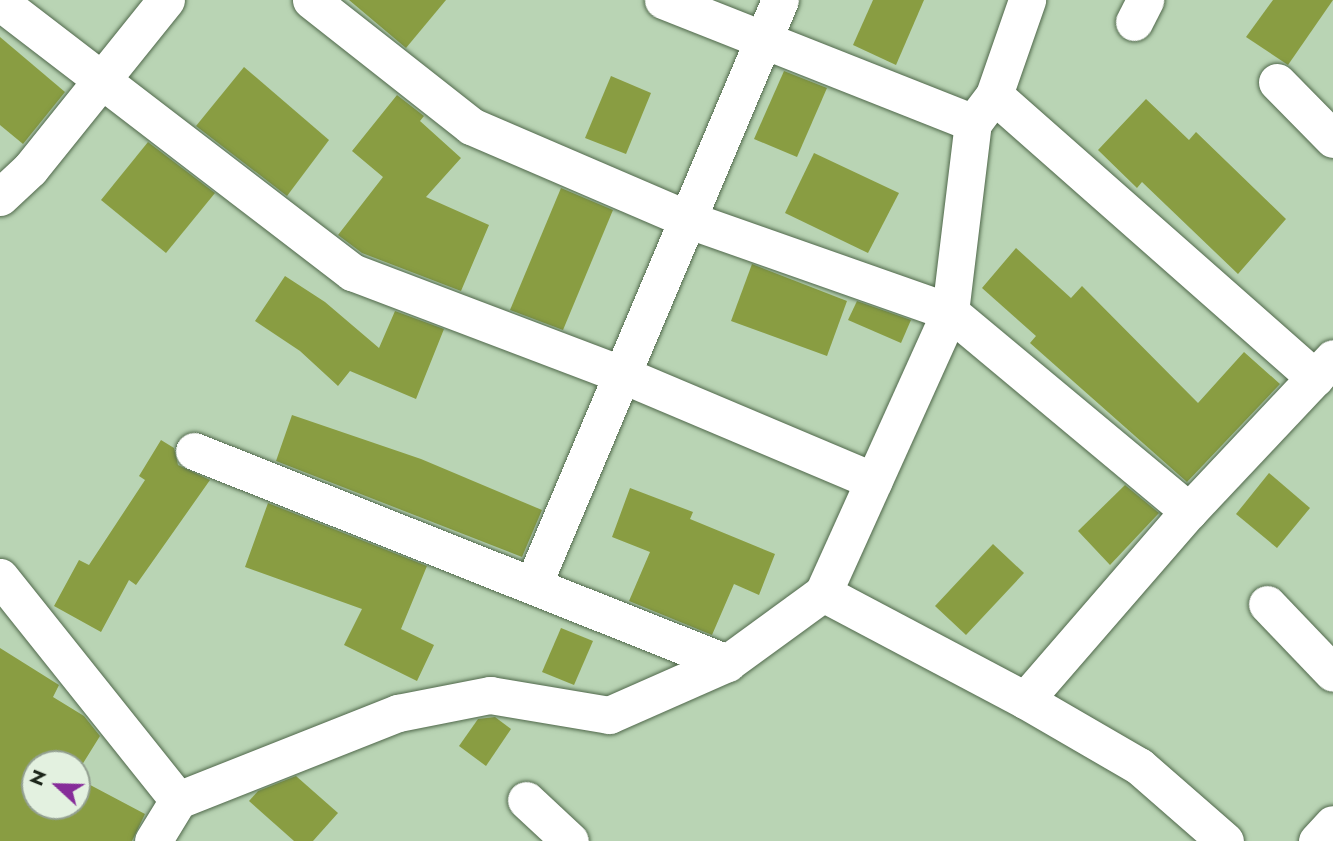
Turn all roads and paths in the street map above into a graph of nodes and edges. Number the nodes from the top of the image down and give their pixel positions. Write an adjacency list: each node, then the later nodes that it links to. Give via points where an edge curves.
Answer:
1 (166, 0): 8 (street)
2 (311, 0): 13 (street, via 471,126)
3 (663, 0): 7 (street)
4 (780, 0): 7 (street)
5 (1027, 0): 10 (street)
6 (0, 2): 8 (street)
7 (762, 40): 10 (street); 13 (street)
8 (104, 80): 12 (street, via 30,169); 16 (street, via 352,272)
9 (1277, 82): 11 (street)
10 (984, 109): 14 (street); 15 (street)
11 (1333, 139)
12 (0, 197)
13 (689, 220): 14 (street); 16 (street)
14 (950, 312): 18 (street); 19 (street)
15 (1324, 368): 19 (street)
16 (623, 375): 18 (street); 21 (street)
17 (194, 451): 21 (street)
18 (874, 481): 22 (street)
19 (1189, 511): 26 (street)
20 (0, 577): 27 (street)
21 (533, 586): 24 (street)
22 (823, 593): 24 (street); 26 (street)
23 (1267, 604): 25 (street)
24 (727, 663): 27 (street, via 609,715 490,695 398,713)
25 (1333, 673)
26 (1025, 700): 32 (street, via 1139,766)
27 (178, 800): 30 (street)
28 (526, 800): 31 (street)
29 (1333, 824): 33 (street)
30 (153, 841)
31 (570, 841)
32 (1225, 841)
33 (1317, 841)

